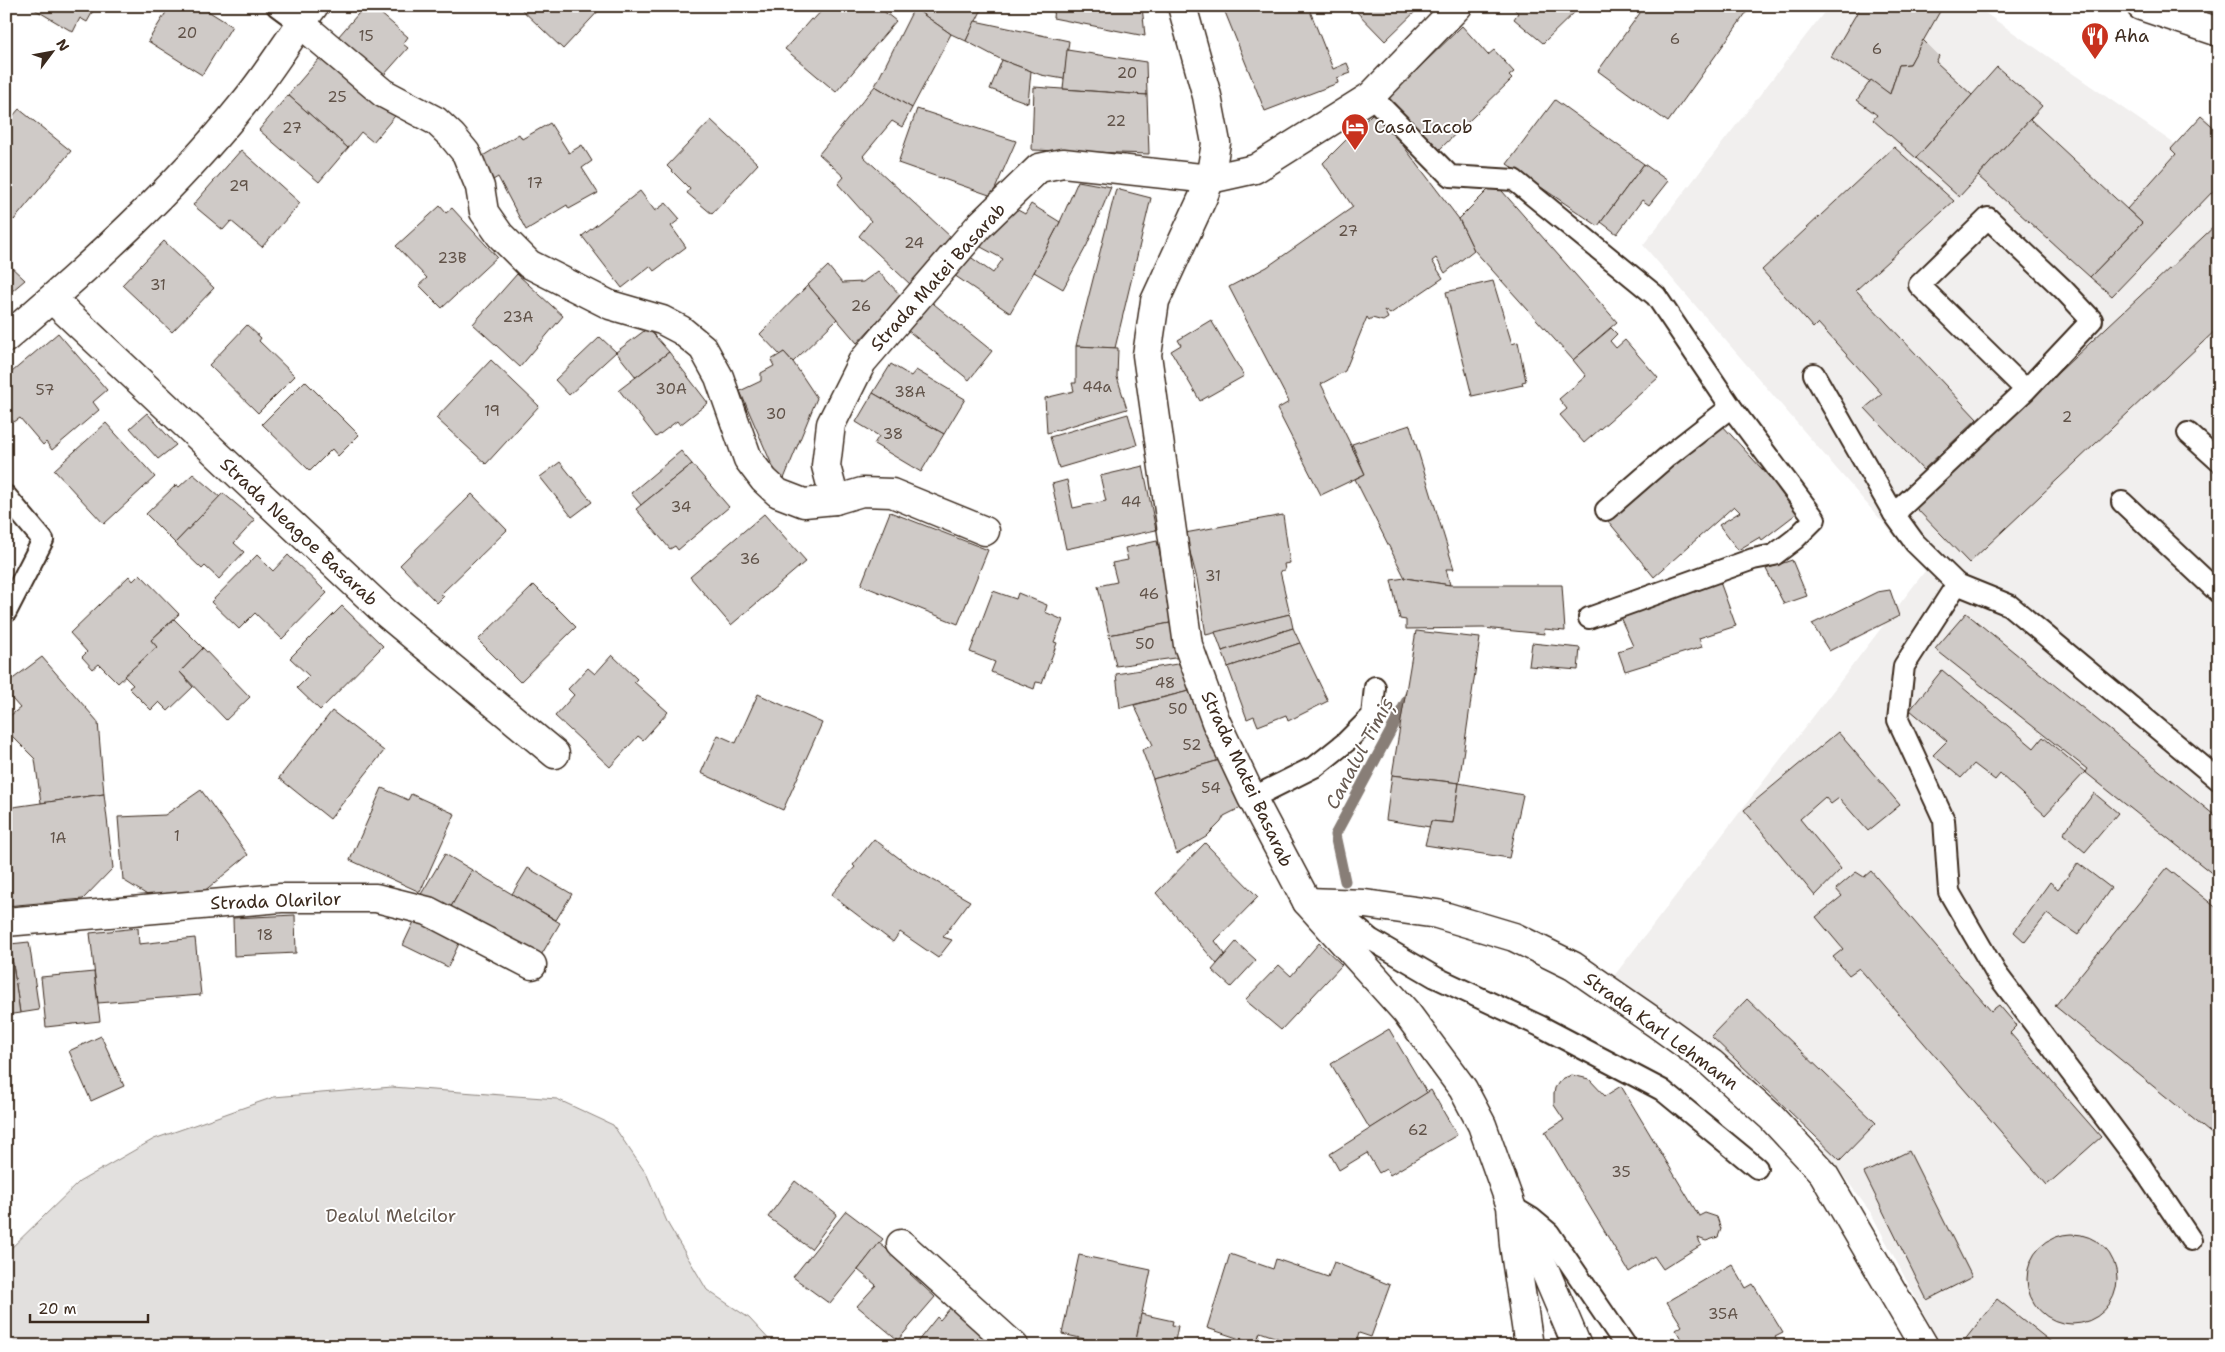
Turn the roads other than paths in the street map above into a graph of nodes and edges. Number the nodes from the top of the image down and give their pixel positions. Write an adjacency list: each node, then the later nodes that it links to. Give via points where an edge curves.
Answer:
1 (277, 6): 5 (lane)
2 (1182, 6): 8 (street, Strada Matei Basarab, via 1207,96 1216,143)
3 (1458, 6): 7 (street, Strada Matei Basarab)
4 (2141, 6): 6 (street)
5 (307, 15): 9 (street, via 244,103 195,161); 17 (street, via 383,93 436,121 452,136 470,162 480,187 484,212 500,235 529,264 610,305 662,320 681,330 702,348 719,377 748,459 778,493 804,503)
6 (2219, 32)
7 (1371, 96): 8 (street, Strada Matei Basarab, via 1254,169); 13 (lane, via 1450,176 1514,180 1656,296)
8 (1210, 179): 17 (street, Strada Matei Basarab, via 1063,163 1040,168 979,226 862,362 831,424 826,466); 29 (street, Strada Matei Basarab, via 1155,301 1147,355 1188,645 1216,722)
9 (52, 299): 10 (street); 27 (street, Strada Neagoe Basarab, via 386,613)
10 (6, 338)
11 (1814, 374): 20 (lane)
12 (2026, 390): 12 (lane, via 1919,285 1988,218 2092,320); 20 (lane)
13 (1731, 407): 19 (lane); 25 (lane, via 1815,519 1774,555 1753,559)
14 (2188, 433): 15 (lane)
15 (2219, 461)
16 (6, 496): 24 (lane, via 43,540)
17 (835, 500): 21 (street, via 862,492 892,493)
18 (2122, 502): 23 (lane)
19 (1606, 510)
20 (1894, 514): 22 (lane, via 1915,543)
21 (985, 531)
22 (1957, 584): 28 (lane, via 2009,605); 35 (lane, via 1904,666 1898,720 1944,820 1949,892 1996,973 2142,1167)
23 (2219, 593)
24 (6, 612)
25 (1589, 618)
26 (1375, 687): 29 (lane, via 1372,716 1346,742 1316,766)
27 (555, 754)
28 (2219, 780)
29 (1252, 798): 30 (street, Strada Matei Basarab)
30 (1317, 902): 33 (lane, via 1370,939 1435,977 1540,1026 1662,1090); 34 (street, Strada Matei Basarab, via 1406,1012 1462,1089 1482,1125); 41 (street, Strada Karl Lehmann, via 1365,904 1437,914 1514,937 1573,966 1711,1063 1771,1117 1823,1173)
31 (6, 922): 32 (street, Strada Olarilor, via 281,898 376,898 428,911)
32 (532, 965)
33 (1756, 1168)
34 (1512, 1206): 38 (street, Strada Matei Basarab, via 1514,1245); 39 (street, Strada Matei Basarab, via 1544,1268); 40 (lane, via 1550,1233)
35 (2191, 1240)
36 (901, 1244): 37 (street)
37 (1014, 1346)
38 (1529, 1346)
39 (1577, 1346)
40 (1626, 1346)
41 (1924, 1346)

